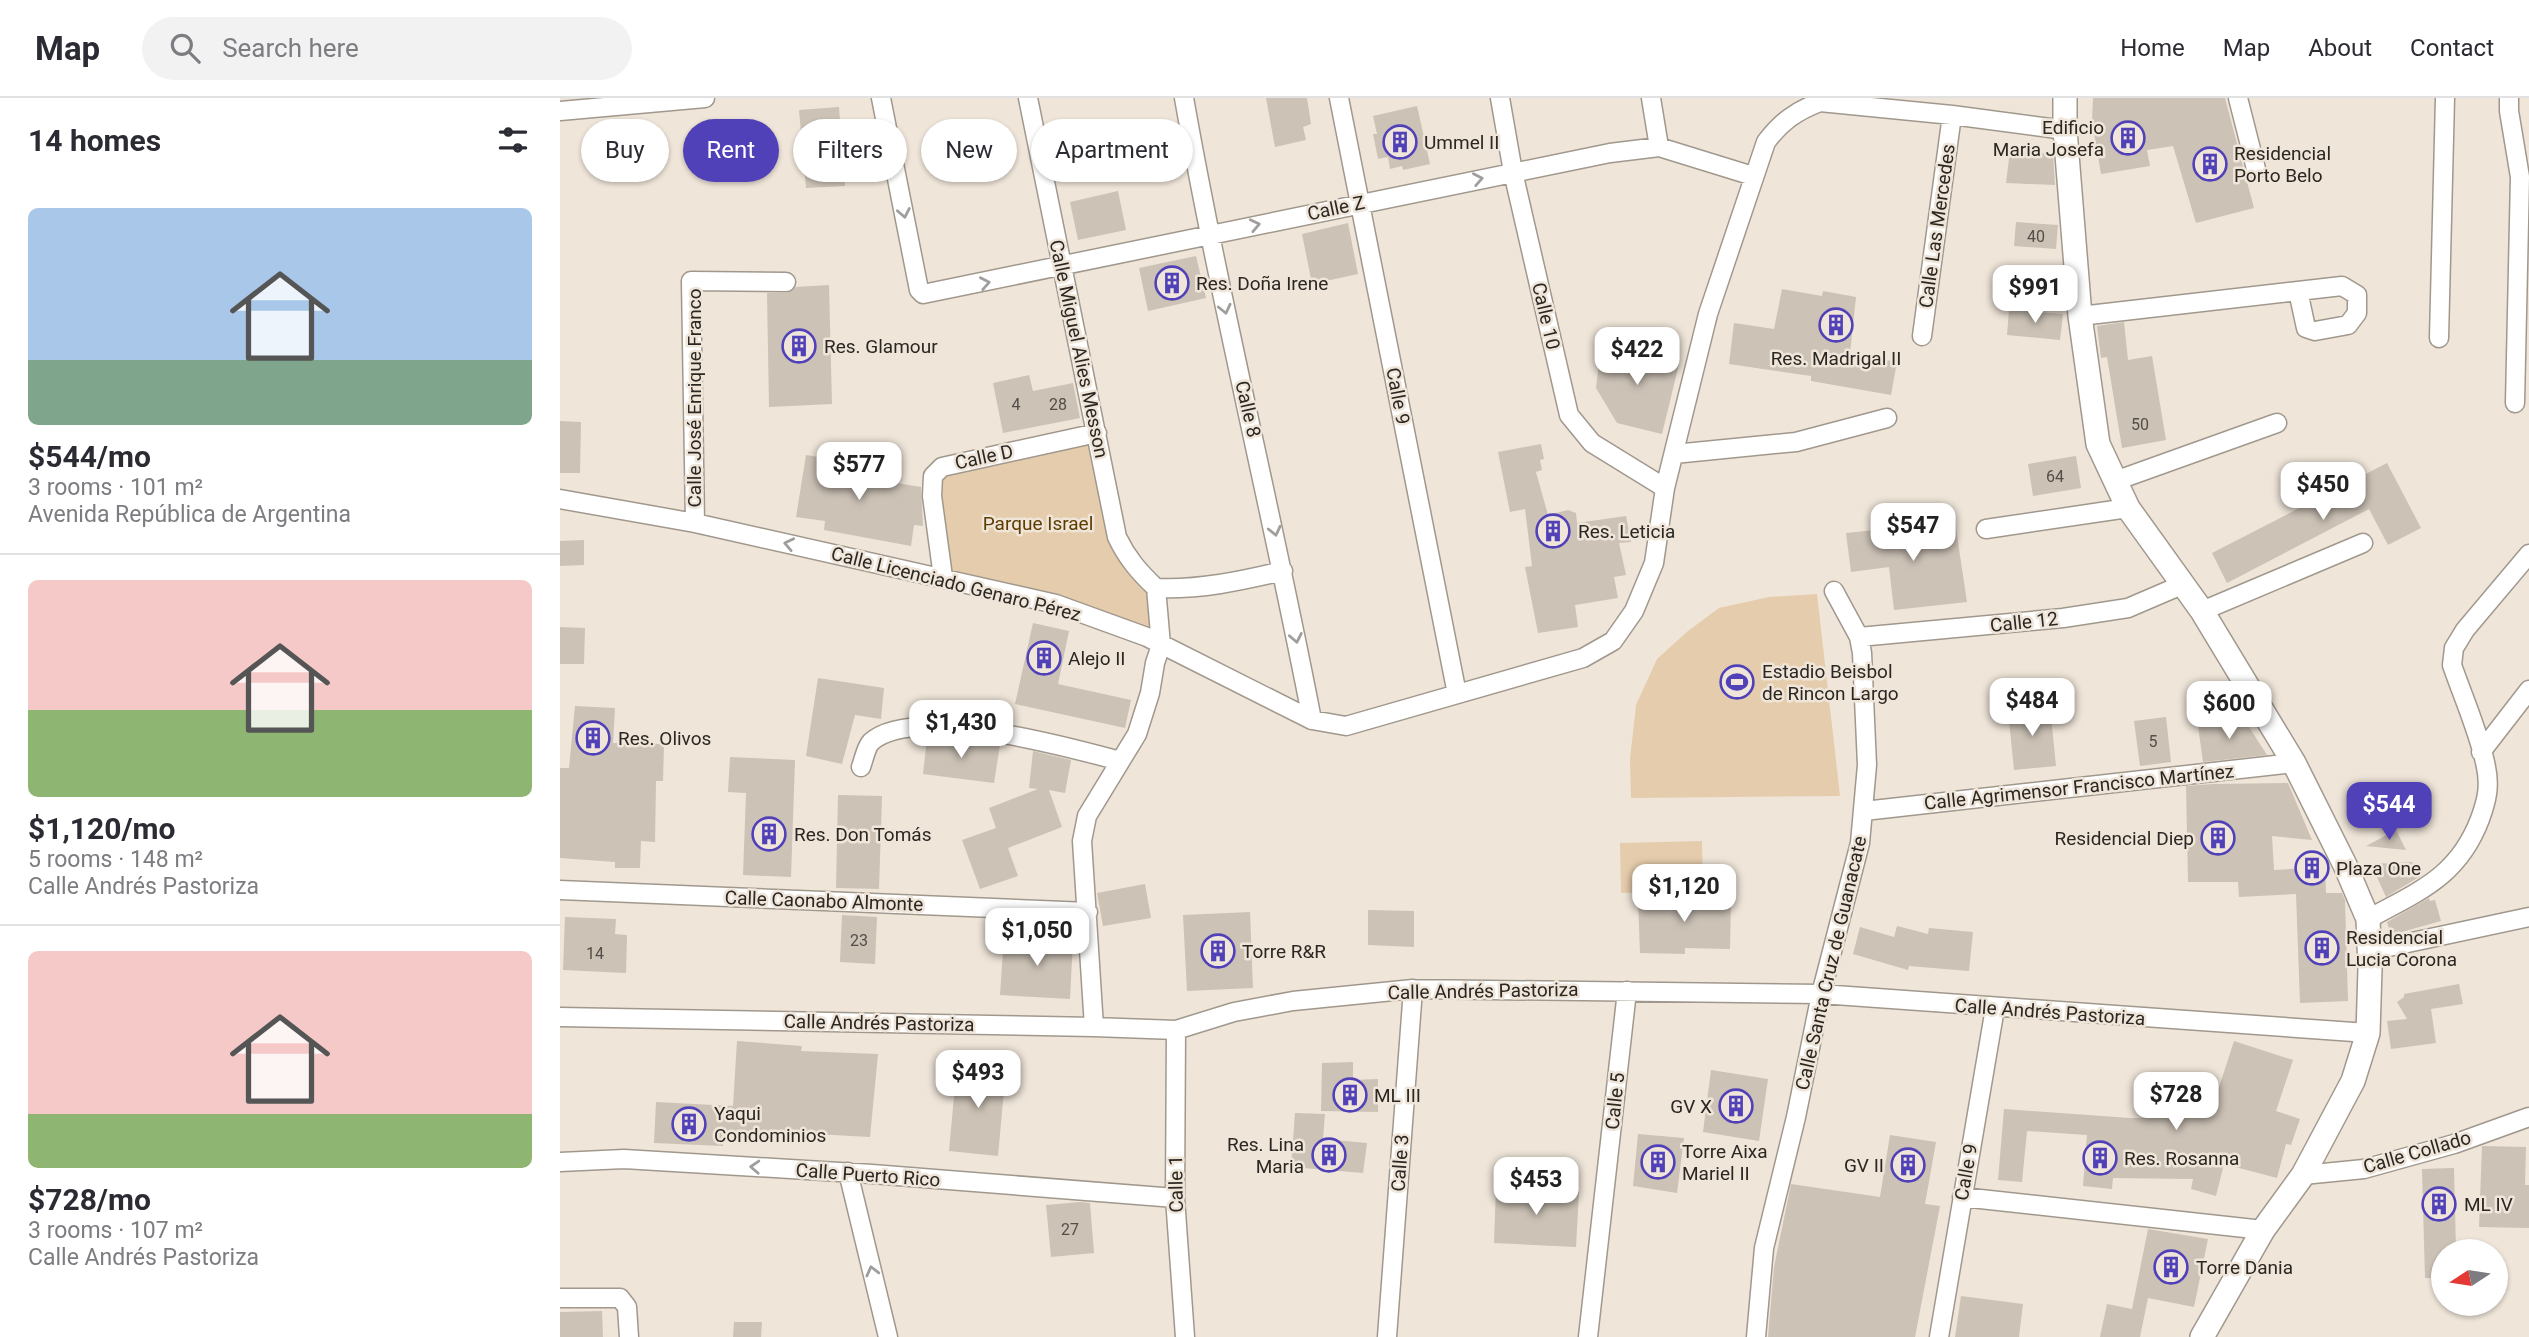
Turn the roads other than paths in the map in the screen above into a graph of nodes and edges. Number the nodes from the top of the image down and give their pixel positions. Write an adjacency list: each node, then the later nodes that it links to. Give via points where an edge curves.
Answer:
1 (705, 98): 13 (street)
2 (881, 98): 22 (street, Calle Z, one-way to 22, via 919,290 929,294)
3 (1028, 98): 22 (street, Calle Miguel Alies Messon)
4 (1184, 98): 21 (street, Calle 8)
5 (1339, 98): 20 (street, Calle 9)
6 (1500, 98): 18 (street, Calle 10)
7 (1651, 98): 16 (street)
8 (2065, 98): 15 (main road)
9 (2238, 98): 17 (street)
10 (2445, 98): 27 (street)
11 (2509, 98): 28 (street, via 2520,177)
12 (1820, 100): 14 (street, Calle Licenciado Genaro Pérez); 19 (street, Calle Licenciado Genaro Pérez, via 1781,122 1766,142)
13 (560, 111)
14 (1952, 115): 15 (street, Calle Licenciado Genaro Pérez); 26 (street, Calle Las Mercedes)
15 (2065, 130): 25 (main road)
16 (1659, 147): 18 (street, Calle Z); 19 (street, Calle Z)
17 (2256, 169)
18 (1513, 172): 20 (street, Calle Z, one-way to 18); 34 (street, Calle 10, via 1569,415 1592,443)
19 (1754, 176): 32 (street, Calle Licenciado Genaro Pérez, via 1708,314)
20 (1360, 203): 21 (street, Calle Z, one-way to 20); 50 (street, Calle 9)
21 (1209, 235): 22 (street, Calle Z); 41 (street, Calle 8, one-way to 41)
22 (1062, 267): 31 (street, Calle Miguel Alies Messon)
23 (786, 282): 37 (street, Calle José Enrique Franco, via 691,281)
24 (2298, 291): 25 (street)
25 (2080, 316): 33 (main road, via 2098,444)
26 (1922, 336)
27 (2438, 338)
28 (2515, 403)
29 (1887, 418): 32 (street, via 1796,442)
30 (2277, 422): 33 (street)
31 (1097, 433): 42 (street, Calle D, via 942,467 933,476 932,496); 44 (street, Calle Miguel Alies Messon, via 1117,537 1126,556)
32 (1674, 454): 34 (street, Calle Licenciado Genaro Pérez)
33 (2115, 481): 36 (main road)
34 (1665, 488): 50 (street, Calle Licenciado Genaro Pérez, via 1654,564 1634,611 1613,641 1583,658)
35 (560, 499): 37 (street, Calle Licenciado Genaro Pérez)
36 (2128, 508): 38 (street); 43 (main road)
37 (695, 523): 42 (street, Calle Licenciado Genaro Pérez, one-way to 37)
38 (1986, 529)
39 (2362, 543): 46 (street)
40 (2529, 554): 52 (street, via 2454,648 2452,665)
41 (1283, 571): 44 (street, via 1241,581); 51 (street, Calle 8, one-way to 51)
42 (943, 578): 48 (street, Calle Licenciado Genaro Pérez, via 1056,604)
43 (2184, 584): 46 (main road); 47 (street, Calle 12, via 2128,608)
44 (1156, 588): 48 (street)
45 (1834, 591): 47 (street, Calle Santa Cruz de Guanacate)
46 (2202, 611): 54 (main road)
47 (1859, 637): 56 (street, Calle Santa Cruz de Guanacate, via 1866,752)
48 (1161, 645): 51 (street, Calle Licenciado Genaro Pérez); 53 (street, via 1137,734)
49 (2529, 690): 52 (street)
50 (1457, 694): 51 (street, Calle Licenciado Genaro Pérez, via 1346,726)
51 (1312, 720)
52 (2482, 752): 60 (street, via 2489,796 2473,836 2456,862 2429,886)
53 (1120, 761): 55 (street, via 1047,741 968,728 892,729 869,743); 58 (street, via 1087,816 1082,841)
54 (2294, 763): 56 (street, Calle Agrimensor Francisco Martínez); 60 (main road)
55 (861, 766)
56 (1864, 811): 64 (street, Calle Santa Cruz de Guanacate)
57 (560, 890): 58 (street, Calle Caonabo Almonte)
58 (1088, 912): 67 (street)
59 (2529, 917): 61 (street)
60 (2368, 919): 61 (main road)
61 (2370, 951): 69 (main road)
62 (1413, 989): 63 (street, Calle Andrés Pastoriza); 68 (street, Calle Andrés Pastoriza, via 1293,1001 1234,1012); 81 (street, Calle 3)
63 (1627, 991): 64 (street, Calle Andrés Pastoriza); 82 (street, Calle 5)
64 (1821, 995): 65 (street, Calle Andrés Pastoriza); 83 (street, Calle Santa Cruz de Guanacate, via 1764,1248)
65 (1994, 1008): 69 (street, Calle Andrés Pastoriza); 74 (street, Calle 9)
66 (560, 1017): 67 (street, Calle Andrés Pastoriza)
67 (1094, 1027): 68 (street, Calle Andrés Pastoriza)
68 (1176, 1030): 75 (street, Calle 1)
69 (2368, 1033): 73 (main road, via 2353,1081)
70 (2529, 1118): 73 (street, Calle Collado, via 2364,1169)
71 (560, 1162): 72 (street, Calle Puerto Rico, one-way to 71, via 624,1159)
72 (848, 1172): 75 (street, Calle Puerto Rico); 79 (street, one-way to 72)
73 (2303, 1175): 76 (main road)
74 (1962, 1197): 76 (street); 84 (street, Calle 9)
75 (1175, 1198): 80 (street, Calle 1)
76 (2263, 1230): 85 (main road)
77 (560, 1298): 78 (street, via 620,1298 627,1307)
78 (629, 1337)
79 (888, 1337)
80 (1185, 1337)
81 (1387, 1337)
82 (1588, 1337)
83 (1756, 1337)
84 (1939, 1337)
85 (2202, 1337)

